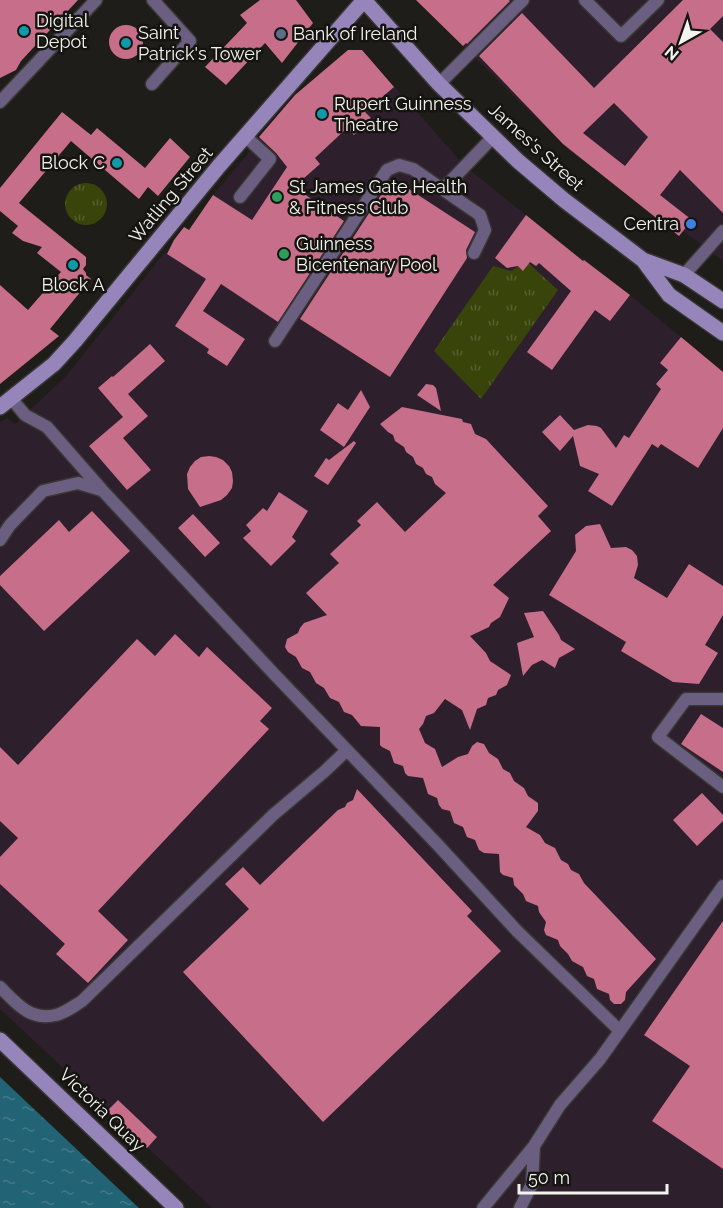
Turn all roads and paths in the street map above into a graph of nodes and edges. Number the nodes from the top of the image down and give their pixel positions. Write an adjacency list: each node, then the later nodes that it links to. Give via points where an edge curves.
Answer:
1 (96, 0): 9 (lane)
2 (153, 0): 7 (lane, via 190,40)
3 (364, 0): 8 (main road, James's Street); 10 (main road, Watling Street)
4 (523, 0): 8 (lane)
5 (585, 0): 6 (lane, via 621,36)
6 (658, 0)
7 (152, 84)
8 (439, 84): 11 (main road, James's Street)
9 (0, 102)
10 (246, 136): 13 (lane, via 270,159); 21 (main road, Watling Street, via 54,364)
11 (493, 137): 12 (lane); 16 (main road, James's Street, via 564,200)
12 (444, 189): 15 (lane, via 480,215 485,230); 20 (lane, via 412,169 399,165 387,170)
13 (240, 197)
14 (723, 231): 17 (lane)
15 (474, 253)
16 (643, 261): 17 (main road, James's Street); 19 (main road, James's Street, via 669,295)
17 (684, 274): 18 (main road, James's Street)
18 (723, 301)
19 (723, 333)
20 (275, 341)
21 (5, 402): 22 (lane, via 47,427)
22 (102, 490): 23 (lane, via 78,483 43,491); 25 (lane)
23 (0, 540)
24 (723, 699): 26 (lane, via 686,699 658,737)
25 (347, 750): 28 (lane, via 273,815 82,1001 57,1015 35,1016 18,1006); 29 (lane, via 517,931)
26 (723, 787)
27 (723, 886): 29 (lane)
28 (0, 987)
29 (619, 1030): 31 (lane, via 560,1105)
30 (0, 1040): 32 (main road, Victoria Quay)
31 (534, 1146): 33 (lane); 34 (lane, via 532,1184)
32 (176, 1208)
33 (483, 1208)
34 (520, 1208)

